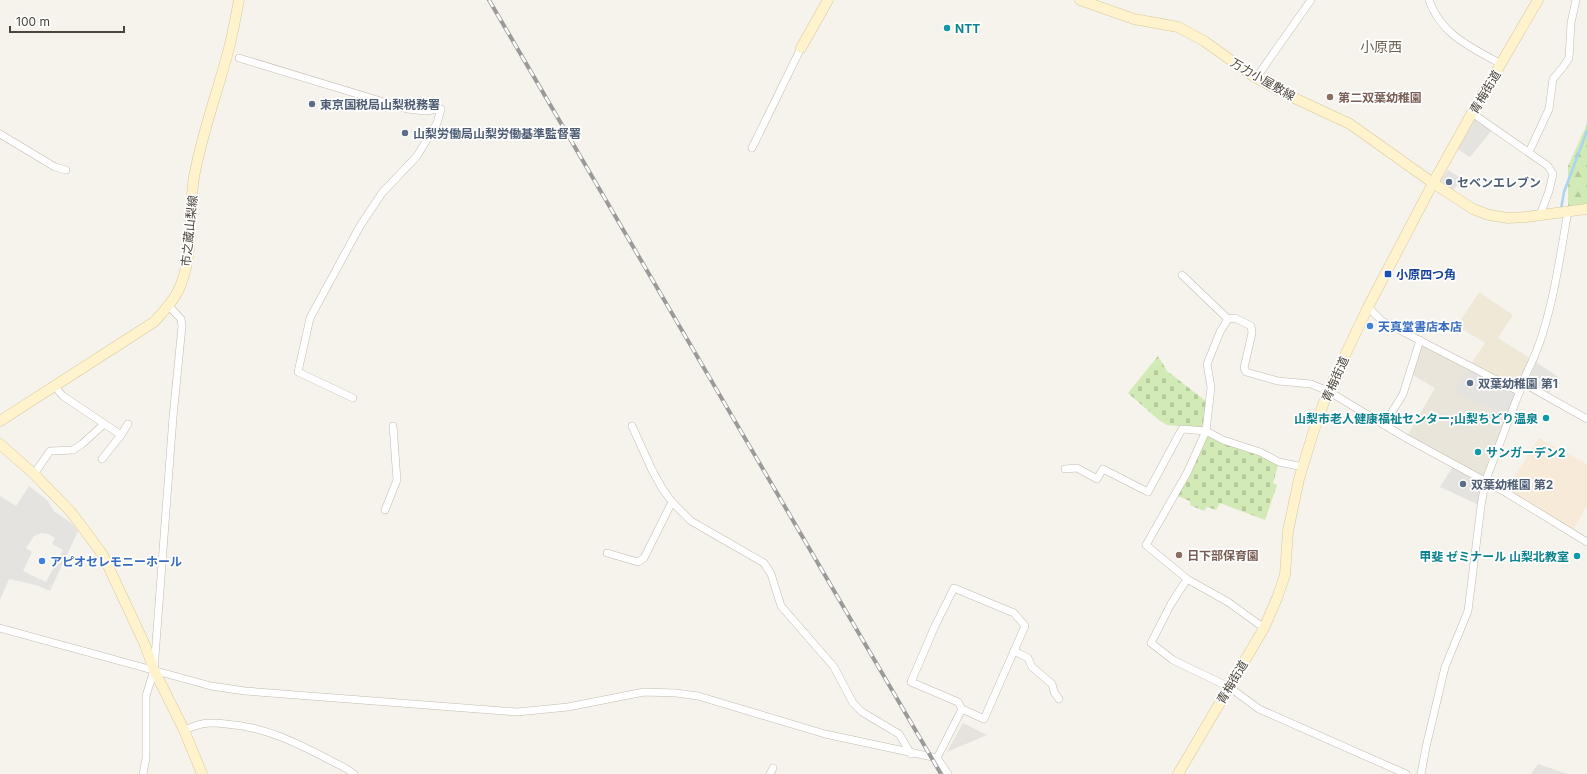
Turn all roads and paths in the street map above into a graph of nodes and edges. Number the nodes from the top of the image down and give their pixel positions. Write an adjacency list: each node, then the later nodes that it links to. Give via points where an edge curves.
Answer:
1 (239, 0): 22 (main road, 市之蔵山梨線, via 229,48 211,107 194,178 185,272)
2 (828, 0): 8 (main road)
3 (1080, 0): 11 (main road, 万力小屋敷線, via 1134,18 1178,27 1204,41)
4 (1311, 0): 11 (street)
5 (1429, 0): 10 (street, via 1433,14 1448,32)
6 (1538, 0): 10 (main road, 青梅街道)
7 (1576, 0): 15 (street, via 1571,23 1569,58 1553,79 1549,109)
8 (801, 48): 14 (street)
9 (239, 58): 30 (street, via 407,109 441,109 437,123 417,156 367,213 310,318 298,372)
10 (1502, 64): 12 (main road, 青梅街道)
11 (1256, 78): 17 (main road, 万力小屋敷線, via 1350,124)
12 (1472, 113): 15 (street); 17 (main road, 青梅街道)
13 (0, 134): 16 (street, via 55,167)
14 (752, 148)
15 (1529, 152): 20 (street, via 1548,166 1553,174)
16 (66, 170)
17 (1433, 183): 20 (main road, 万力小屋敷線, via 1466,206 1488,215 1508,218); 23 (main road, 青梅街道)
18 (1587, 209): 19 (main road, 万力小屋敷線)
19 (1568, 211): 20 (main road, 万力小屋敷線); 26 (street, via 1553,293 1533,360)
20 (1540, 215)
21 (1182, 275): 24 (street)
22 (169, 306): 27 (main road, 市之蔵山梨線, via 154,322); 54 (street, via 181,319 182,326)
23 (1368, 307): 25 (street, via 1382,321); 28 (main road, 青梅街道)
24 (1228, 319): 28 (street, via 1234,318 1251,326 1252,333 1244,368 1246,372 1278,381 1312,384); 38 (street, via 1207,364 1211,387)
25 (1420, 340): 29 (street); 35 (street, via 1403,394)
26 (1523, 383): 29 (street); 31 (street)
27 (55, 387): 32 (main road, 市之蔵山梨線); 33 (street)
28 (1328, 391): 35 (street); 42 (main road, 青梅街道)
29 (1520, 392): 45 (street)
30 (353, 398)
31 (1587, 419)
32 (0, 421)
33 (104, 424): 39 (street); 44 (street, via 73,450 50,451)
34 (128, 424): 39 (street)
35 (1384, 425): 45 (street)
36 (393, 426): 47 (street, via 398,480)
37 (632, 426): 46 (street, via 652,470)
38 (1206, 431): 42 (street, via 1279,462); 43 (street, via 1182,429 1148,492 1103,469 1097,479 1077,468); 50 (street, via 1187,473 1146,545)
39 (121, 435): 41 (street)
40 (0, 444): 44 (main road)
41 (102, 459)
42 (1303, 467): 52 (main road, 青梅街道, via 1288,531 1285,575)
43 (1065, 469)
44 (34, 474): 54 (main road, via 71,512 103,554)
45 (1486, 482): 48 (street); 67 (street, via 1468,612 1445,667)
46 (672, 502): 49 (street, via 644,558 638,562); 59 (street, via 691,521 764,563 772,574 781,606 834,667 853,703 862,712 899,734)
47 (385, 510)
48 (1587, 542)
49 (607, 553)
50 (1187, 579): 52 (street, via 1228,602); 55 (street, via 1151,643 1173,660)
51 (0, 628): 54 (street)
52 (1264, 628): 55 (main road, 青梅街道)
53 (1014, 651): 56 (street, via 1028,658 1032,667 1052,684); 57 (street, via 984,719); 57 (street, via 1025,626 1014,613 954,588 911,682 958,702)
54 (154, 670): 58 (main road); 59 (street, via 211,686 245,691 517,712 568,707 644,692 676,693 698,696 825,734); 61 (street, via 146,696 146,758)
55 (1229, 686): 65 (main road, 青梅街道); 66 (street, via 1259,709)
56 (1059, 699)
57 (962, 709): 60 (street)
58 (184, 730): 62 (main road); 63 (street, via 213,723 258,728 290,740)
59 (911, 754): 60 (street)
60 (938, 758): 64 (street)
61 (143, 774)
62 (202, 774)
63 (354, 774)
64 (948, 774)
65 (1178, 774)
66 (1406, 774)
67 (1421, 774)

